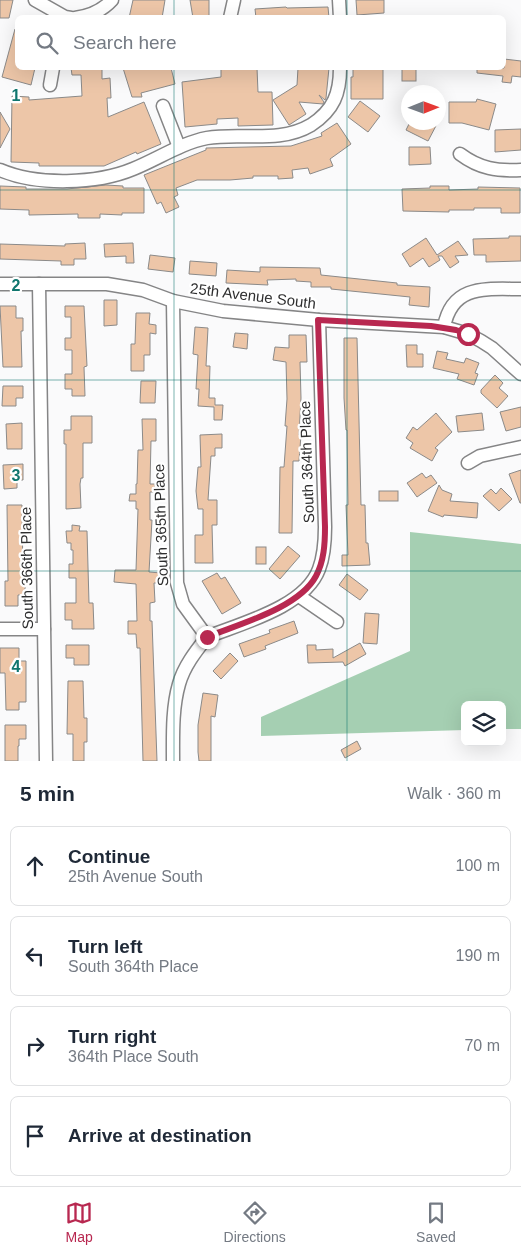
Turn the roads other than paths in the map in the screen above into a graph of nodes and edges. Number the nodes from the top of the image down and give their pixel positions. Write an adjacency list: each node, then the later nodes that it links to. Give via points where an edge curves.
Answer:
1 (35, 0): 5 (street)
2 (112, 0): 6 (street, via 105,8)
3 (234, 0): 7 (street)
4 (339, 0): 8 (street)
5 (61, 15)
6 (90, 15)
7 (231, 15)
8 (340, 15)
9 (53, 70): 11 (street)
10 (340, 70): 13 (street, via 339,90 333,103 315,122 292,133 213,137)
11 (50, 85)
12 (162, 106): 13 (street)
13 (179, 147): 15 (street, via 128,171 97,179 35,180)
14 (460, 154): 16 (street, via 489,169)
15 (0, 170)
16 (521, 170)
17 (0, 284): 18 (street, 25th Avenue South)
18 (40, 284): 20 (street, 25th Avenue South, via 128,286); 29 (street, South 366th Place)
19 (521, 289): 22 (street, via 469,292 452,305)
20 (173, 301): 21 (street, 25th Avenue South, via 222,311); 30 (street, South 365th Place, via 177,583 183,604)
21 (318, 320): 22 (street, 25th Avenue South); 26 (street, South 364th Place, via 325,541 319,570)
22 (444, 327): 23 (street, 25th Avenue South, via 487,344)
23 (521, 374)
24 (521, 447): 25 (street, via 480,456)
25 (468, 463)
26 (299, 596): 27 (street); 30 (street, via 267,613)
27 (337, 622)
28 (0, 629): 29 (street)
29 (44, 629): 31 (street, South 366th Place)
30 (207, 637): 32 (street, via 192,656 179,684)
31 (46, 761)
32 (173, 761)

